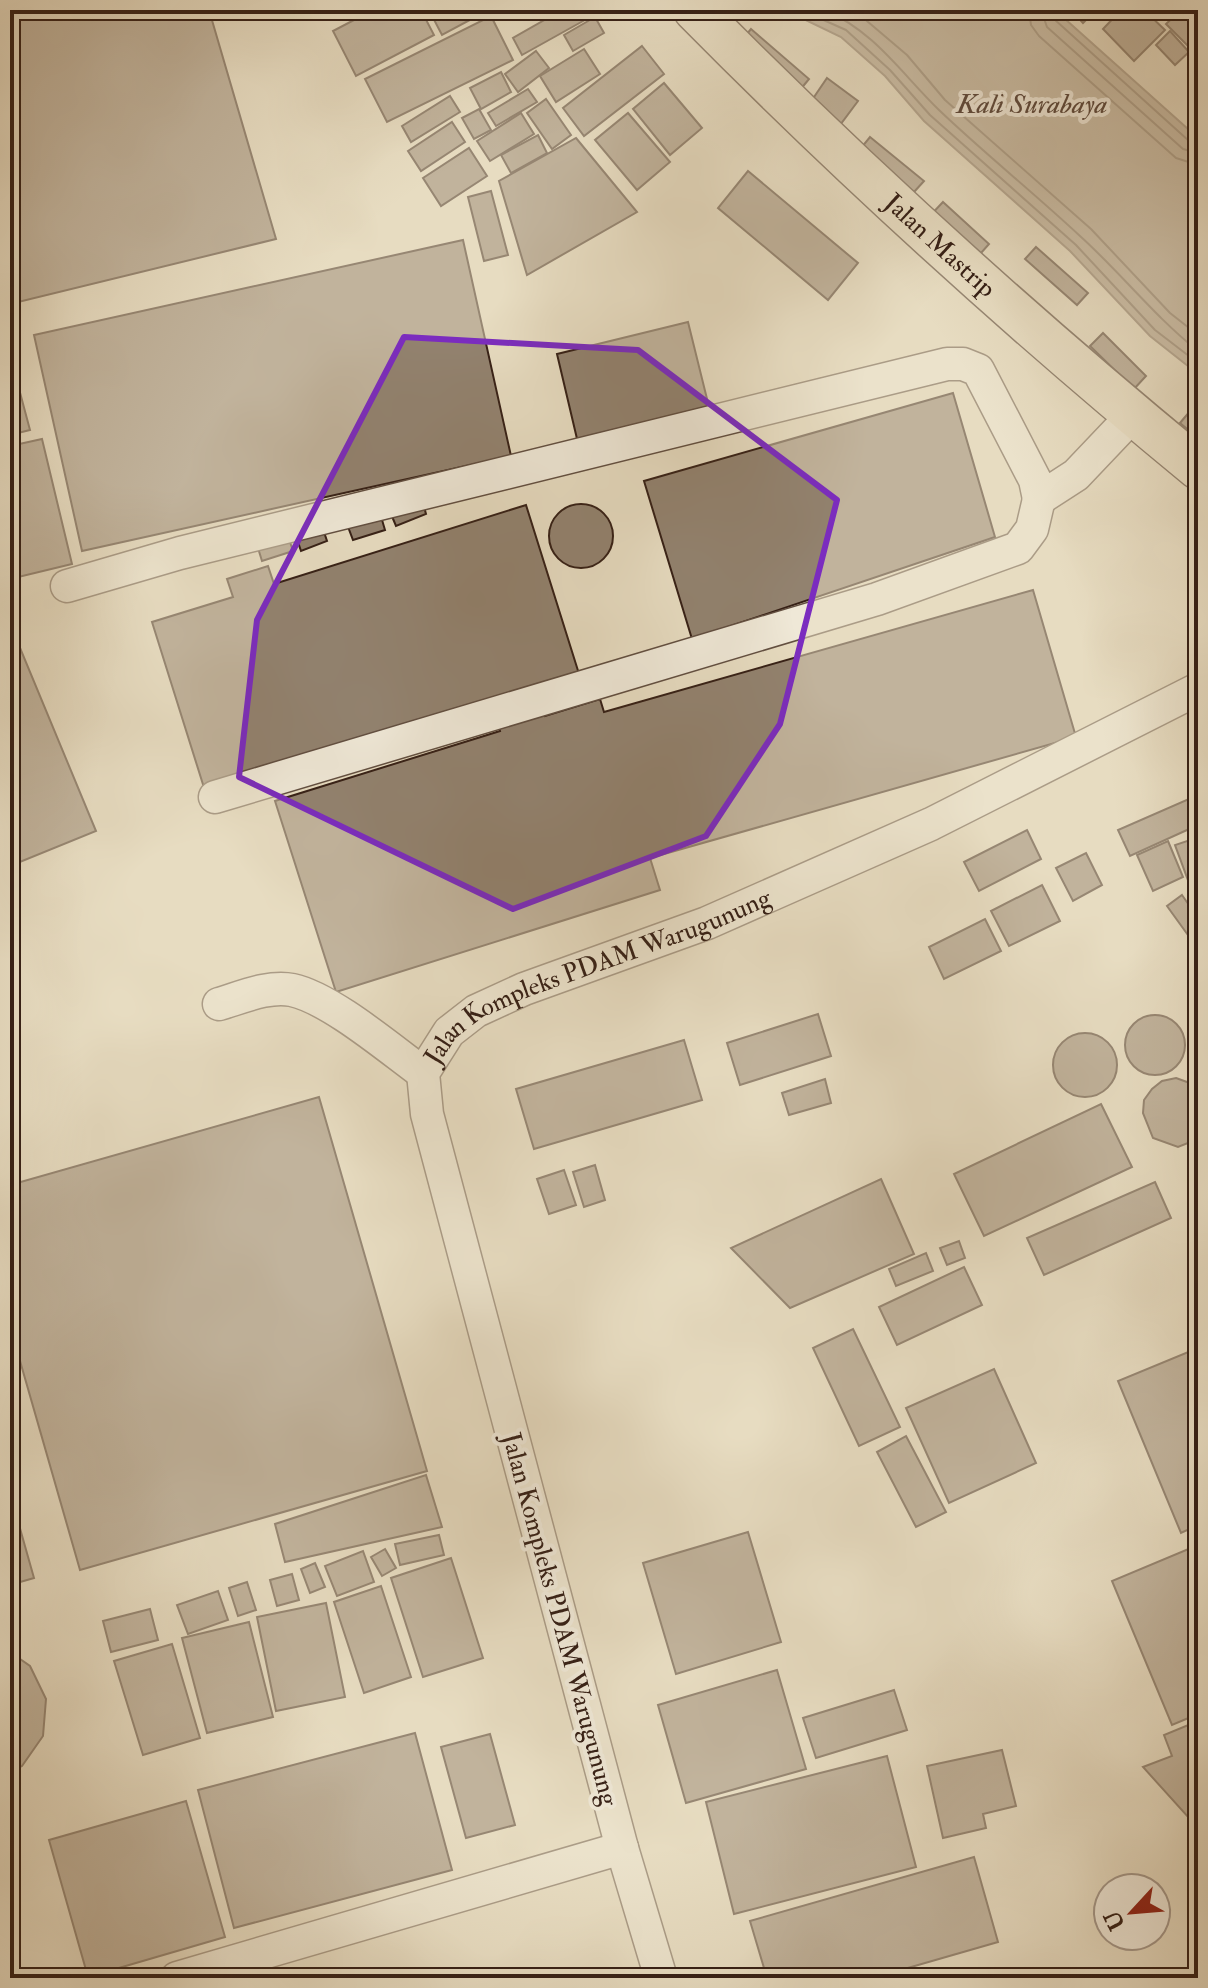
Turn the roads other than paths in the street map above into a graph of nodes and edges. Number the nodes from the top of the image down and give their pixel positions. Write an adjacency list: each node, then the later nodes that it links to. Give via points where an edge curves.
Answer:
1 (695, 10): 2 (main road, Jalan Mastrip, via 896,208)
2 (1133, 415): 3 (main road, Jalan Mastrip); 4 (street, via 1076,475)
3 (1198, 468)
4 (1039, 499): 5 (street, via 1035,480 978,370 947,364 211,545); 7 (street, via 1032,529 1018,548 877,599)
5 (67, 586)
6 (1198, 689): 9 (street, Jalan Kompleks PDAM Warugunung, via 931,824 707,923 476,1011 449,1032)
7 (215, 797)
8 (219, 1004): 9 (street, via 292,990 341,1014)
9 (423, 1073): 10 (street, Jalan Kompleks PDAM Warugunung, via 427,1114)
10 (622, 1848): 11 (street); 12 (street, Jalan Kompleks PDAM Warugunung)
11 (177, 1978)
12 (661, 1978)

